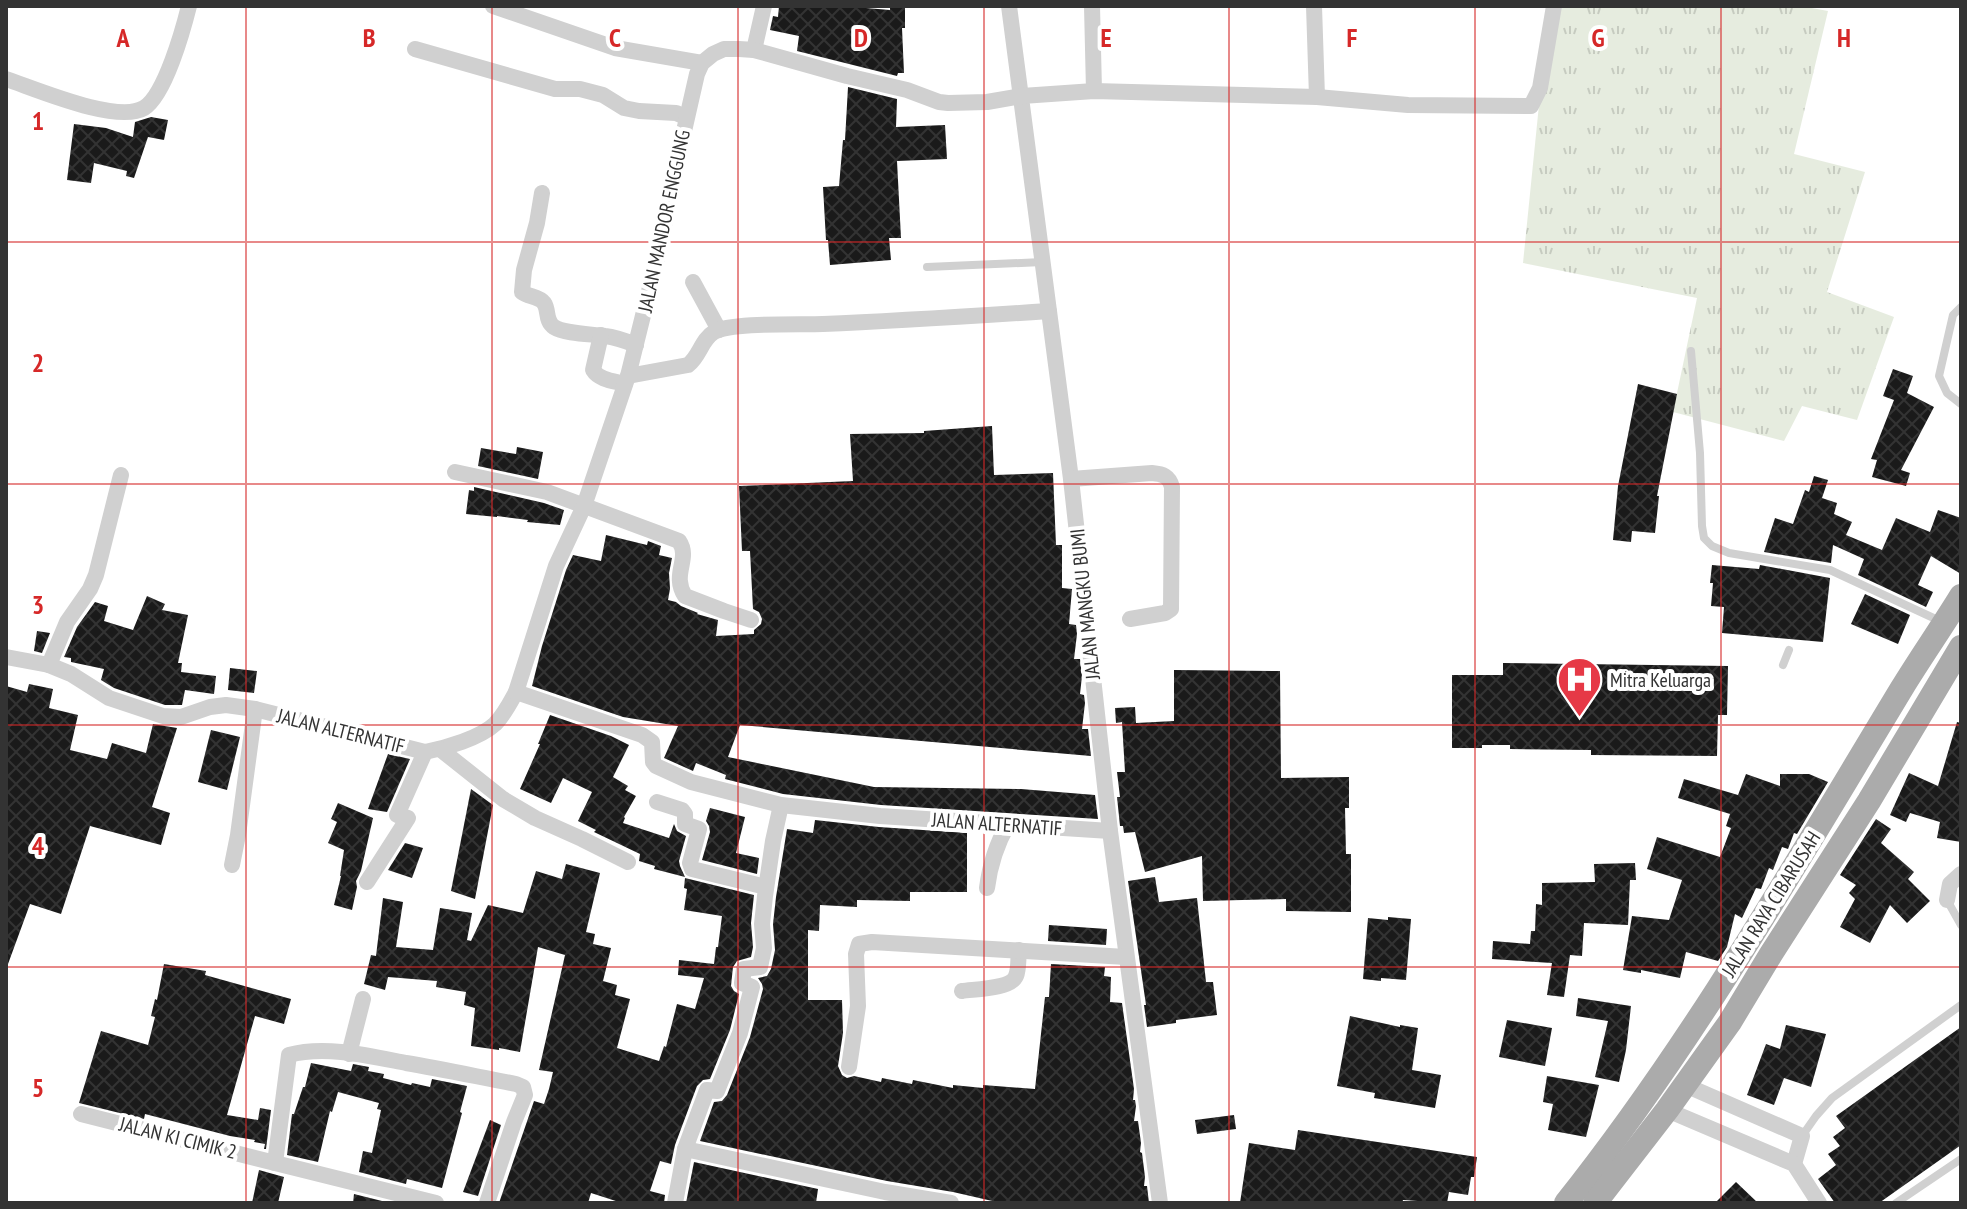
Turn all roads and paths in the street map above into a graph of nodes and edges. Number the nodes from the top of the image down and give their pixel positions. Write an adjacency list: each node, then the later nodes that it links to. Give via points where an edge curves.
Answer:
1 (189, 6): 11 (street, via 168,73 155,98 136,111 89,106)
2 (493, 6): 10 (street, via 615,48)
3 (764, 6): 9 (street)
4 (1009, 6): 13 (street, JALAN MANGKU BUMI)
5 (1092, 6): 12 (street)
6 (1314, 6): 14 (street)
7 (1554, 6): 14 (street, via 1540,88 1531,106 1408,105)
8 (415, 49): 15 (street, via 555,89 603,95 624,108)
9 (754, 50): 10 (street, via 724,49); 13 (street, via 939,102)
10 (702, 63): 15 (street, JALAN MANDOR ENGGUNG)
11 (6, 79)
12 (1094, 91): 13 (street); 14 (street)
13 (1022, 96): 17 (street, JALAN MANGKU BUMI)
14 (1317, 97)
15 (686, 117): 24 (street, JALAN MANDOR ENGGUNG)
16 (542, 193): 23 (street, via 522,292 545,304 554,327)
17 (1043, 262): 18 (lane); 21 (street, JALAN MANGKU BUMI)
18 (927, 267)
19 (693, 282): 22 (street)
20 (1961, 307): 27 (lane, via 1953,315 1939,376 1947,393)
21 (1049, 311): 22 (street); 30 (street, JALAN MANGKU BUMI)
22 (719, 330): 26 (street, via 688,365)
23 (601, 335): 24 (street); 26 (street, via 595,374)
24 (636, 345): 26 (street, JALAN MANDOR ENGGUNG)
25 (1691, 351): 35 (lane, via 1704,538 1729,553 1830,570)
26 (626, 380): 31 (street, JALAN MANDOR ENGGUNG)
27 (1961, 404)
28 (455, 472): 31 (street, via 547,492)
29 (121, 475): 39 (street, via 93,583 67,622)
30 (1071, 479): 33 (street, via 1152,473 1170,481 1171,609); 50 (street, JALAN MANGKU BUMI)
31 (584, 506): 34 (street, via 679,541 685,596); 43 (street, JALAN MANDOR ENGGUNG, via 556,566)
32 (1961, 596): 35 (main road, JALAN RAYA CIBARUSAH)
33 (1130, 619)
34 (751, 620)
35 (1944, 623): 42 (main road, JALAN RAYA CIBARUSAH)
36 (1961, 647): 41 (main road, JALAN RAYA CIBARUSAH)
37 (1789, 650): 40 (lane)
38 (6, 657): 39 (street, JALAN ALTERNATIF)
39 (49, 665): 45 (street, JALAN ALTERNATIF, via 109,698 163,716 181,717 226,705)
40 (1783, 665)
41 (1954, 673): 44 (main road, JALAN RAYA CIBARUSAH)
42 (1903, 685): 44 (lane); 59 (main road, JALAN RAYA CIBARUSAH)
43 (516, 692): 46 (street, via 483,733); 48 (street, JALAN ALTERNATIF, via 642,735 652,742 656,766 691,782)
44 (1929, 701): 61 (main road, JALAN RAYA CIBARUSAH)
45 (255, 709): 46 (street, JALAN ALTERNATIF); 52 (street)
46 (433, 751): 51 (street, via 535,818); 54 (street, via 397,815 408,818)
47 (657, 802): 55 (street, via 682,810 685,824 699,829 692,869)
48 (781, 805): 49 (street, JALAN ALTERNATIF); 55 (street)
49 (1008, 824): 50 (street, JALAN ALTERNATIF); 56 (street, via 990,864)
50 (1110, 831): 62 (street, JALAN MANGKU BUMI)
51 (628, 862)
52 (232, 865)
53 (1961, 874): 57 (street, via 1950,884)
54 (367, 882)
55 (766, 887): 72 (street, via 764,948 760,967 744,969 742,983 752,987 740,1033 717,1091 707,1090)
56 (987, 888)
57 (1947, 900): 58 (lane)
58 (1961, 925)
59 (1751, 939): 61 (main road); 81 (main road, JALAN RAYA CIBARUSAH, via 1615,1142)
60 (1019, 950): 62 (street); 63 (street, via 1013,981); 67 (street, via 859,944 858,1006)
61 (1771, 954): 68 (main road, JALAN RAYA CIBARUSAH)
62 (1126, 957): 80 (street, JALAN MANGKU BUMI)
63 (962, 991)
64 (363, 999): 66 (street)
65 (1961, 1005): 71 (lane, via 1832,1098)
66 (349, 1054): 74 (street, via 289,1056); 77 (street, via 523,1087 525,1095)
67 (849, 1067)
68 (1685, 1085): 69 (main road, JALAN RAYA CIBARUSAH); 71 (street)
69 (1667, 1110): 75 (street); 82 (main road, JALAN RAYA CIBARUSAH)
70 (81, 1114): 74 (street, JALAN KI CIMIK 2)
71 (1802, 1136): 75 (street)
72 (685, 1149): 78 (street); 79 (street)
73 (1961, 1159): 84 (lane)
74 (275, 1163): 76 (street, JALAN KI CIMIK 2)
75 (1794, 1164): 83 (street)
76 (436, 1203)
77 (487, 1203)
78 (675, 1203)
79 (951, 1203)
80 (1160, 1203)
81 (1566, 1203)
82 (1595, 1203)
83 (1819, 1203)
84 (1896, 1203)

